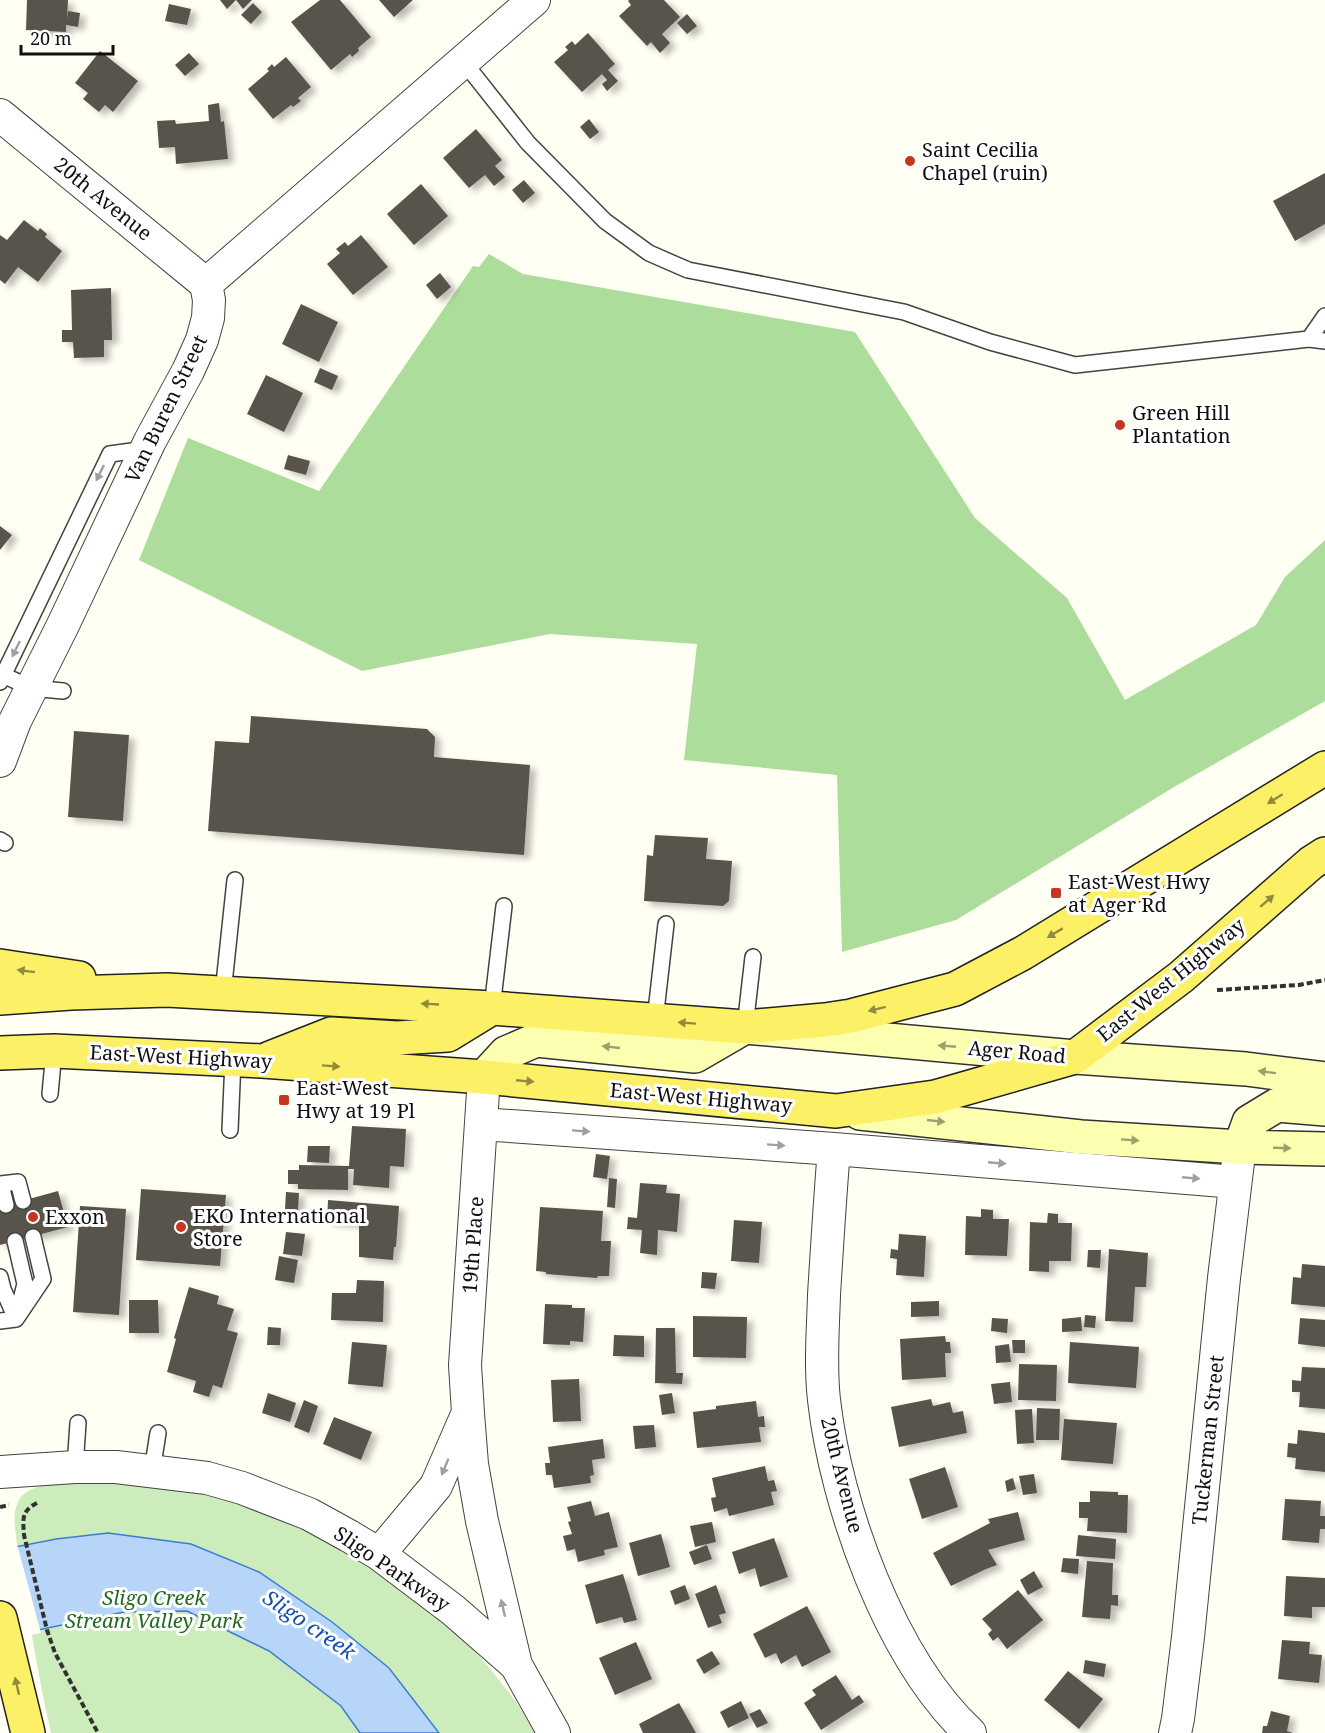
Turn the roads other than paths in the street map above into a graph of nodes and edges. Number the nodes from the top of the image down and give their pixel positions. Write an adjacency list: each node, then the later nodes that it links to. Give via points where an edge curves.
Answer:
1 (534, 0): 2 (street)
2 (463, 62): 4 (street); 6 (lane, via 528,143 605,221 649,253 688,270 904,312 990,342 1075,365)
3 (0, 115): 4 (street, 20th Avenue)
4 (206, 284): 7 (street, Van Buren Street, via 208,318 202,340)
5 (1325, 316): 6 (lane)
6 (1317, 340)
7 (146, 449): 8 (lane, one-way to 8, via 110,454); 9 (street, Van Buren Street)
8 (2, 679): 9 (lane)
9 (31, 688): 10 (lane); 11 (street, Van Buren Street)
10 (63, 691)
11 (0, 760)
12 (1325, 768): 24 (main road, one-way to 24, via 1023,953 955,989 850,1016)
13 (1325, 854): 27 (main road, East-West Highway, one-way to 13, via 1181,977)
14 (236, 880): 20 (lane)
15 (504, 906): 22 (lane)
16 (666, 924): 23 (lane)
17 (753, 957): 24 (lane)
18 (0, 966): 19 (main road, one-way to 18)
19 (167, 990): 20 (main road); 21 (main road)
20 (223, 993): 22 (main road, one-way to 20)
21 (0, 998)
22 (492, 1008): 23 (main road); 28 (main road, via 448,1035 397,1038 331,1034)
23 (655, 1020): 24 (main road, one-way to 23)
24 (746, 1027): 27 (main road, Ager Road, one-way to 24); 29 (main road, one-way to 29, via 695,1056 536,1040 506,1053)
25 (54, 1051): 26 (main road, East-West Highway); 28 (main road, East-West Highway); 31 (lane)
26 (0, 1053)
27 (1075, 1057): 30 (main road, Ager Road, one-way to 27, via 1246,1069); 33 (main road, East-West Highway, via 935,1097)
28 (248, 1060): 29 (main road, East-West Highway, one-way to 29); 35 (lane)
29 (484, 1077): 33 (main road, East-West Highway, one-way to 33); 34 (street, 19th Place)
30 (1325, 1079)
31 (50, 1094)
32 (1325, 1109): 36 (main road, via 1277,1105 1249,1122)
33 (836, 1111): 36 (main road, one-way to 36, via 1081,1137)
34 (481, 1124): 37 (street, East-West Highway, one-way to 37); 50 (street, 19th Place, via 465,1365)
35 (230, 1130)
36 (1240, 1147): 38 (main road, one-way to 38); 39 (street, Tuckerman Street)
37 (834, 1149): 39 (street, one-way to 39); 61 (street, 20th Avenue, via 822,1348 824,1399 832,1449 846,1505 881,1601 913,1660)
38 (1325, 1149)
39 (1235, 1182): 62 (street, Tuckerman Street)
40 (0, 1184): 42 (lane, via 18,1182)
41 (0, 1189): 43 (lane)
42 (23, 1201)
43 (6, 1205)
44 (33, 1237): 48 (lane, via 43,1280)
45 (15, 1241): 48 (lane, via 25,1284)
46 (0, 1277): 48 (lane)
47 (0, 1305): 48 (lane)
48 (16, 1319): 49 (lane)
49 (0, 1321)
50 (468, 1413): 56 (street, 19th Place, one-way to 56, via 436,1486); 58 (street, 19th Place, one-way to 50, via 482,1521)
51 (78, 1423): 53 (lane)
52 (158, 1433): 54 (lane)
53 (75, 1467): 54 (street, Sligo Parkway); 55 (street, Sligo Parkway)
54 (152, 1471): 56 (street, Sligo Parkway, via 207,1478 270,1498)
55 (0, 1472)
56 (379, 1554): 58 (street, Sligo Parkway, via 453,1610)
57 (3, 1629): 59 (main road, one-way to 57)
58 (516, 1665): 60 (street, Sligo Parkway)
59 (28, 1733)
60 (554, 1733)
61 (970, 1733)
62 (1175, 1733)

